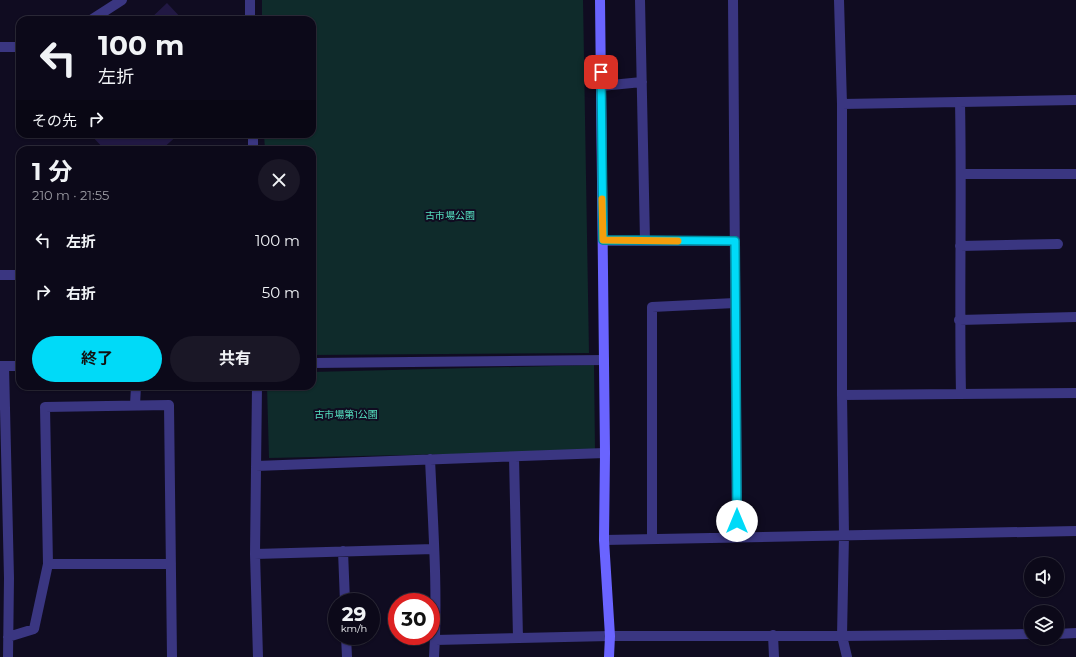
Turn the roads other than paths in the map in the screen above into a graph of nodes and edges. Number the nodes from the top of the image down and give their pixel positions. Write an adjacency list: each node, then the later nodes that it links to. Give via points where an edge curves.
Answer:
1 (122, 0): 7 (street)
2 (250, 0): 8 (street)
3 (600, 0): 12 (street)
4 (640, 0): 11 (street)
5 (733, 0): 20 (street)
6 (839, 0): 15 (street)
7 (97, 16)
8 (250, 16)
9 (0, 47): 10 (street)
10 (16, 47)
11 (642, 82): 12 (street); 19 (street)
12 (601, 86): 18 (street)
13 (1076, 100): 14 (street)
14 (960, 102): 15 (street); 16 (street)
15 (842, 104): 36 (street)
16 (962, 174): 17 (street); 22 (street)
17 (1076, 174)
18 (603, 240): 19 (street); 28 (street)
19 (645, 241): 20 (street)
20 (735, 241): 25 (street)
21 (1058, 244): 22 (street)
22 (960, 246): 27 (street)
23 (0, 275): 24 (street)
24 (16, 275)
25 (736, 303): 44 (street); 45 (street, via 652,306)
26 (1076, 316): 27 (street)
27 (959, 320): 35 (street)
28 (604, 360): 29 (street); 38 (street)
29 (316, 363)
30 (2, 366): 31 (street); 60 (street, via 9,578)
31 (16, 366)
32 (136, 390): 37 (street)
33 (257, 390): 41 (street)
34 (1076, 393): 35 (street)
35 (961, 394): 36 (street)
36 (842, 395): 43 (street)
37 (136, 406): 50 (street, via 44,406); 51 (street, via 169,405)
38 (604, 453): 39 (street); 46 (street)
39 (514, 456): 40 (street); 61 (street)
40 (430, 459): 41 (street); 47 (street)
41 (256, 466): 49 (street)
42 (1076, 531): 43 (street)
43 (844, 535): 44 (street); 59 (street)
44 (737, 537): 45 (street)
45 (652, 539): 46 (street)
46 (604, 540): 58 (street)
47 (434, 549): 48 (street); 53 (street)
48 (343, 551): 49 (street); 52 (street)
49 (255, 554): 67 (street)
50 (48, 564): 51 (street); 60 (street, via 34,629)
51 (171, 564): 66 (street)
52 (345, 593)
53 (434, 593)
54 (1076, 633): 56 (street)
55 (1024, 634): 59 (street)
56 (1064, 634)
57 (773, 635): 58 (street); 59 (street); 71 (street)
58 (610, 636): 61 (street); 70 (street)
59 (842, 636): 72 (street)
60 (8, 637): 65 (street)
61 (518, 638): 62 (street)
62 (440, 640)
63 (346, 645): 68 (street)
64 (435, 645): 69 (street)
65 (8, 657)
66 (172, 657)
67 (258, 657)
68 (347, 657)
69 (434, 657)
70 (609, 657)
71 (774, 657)
72 (847, 657)

